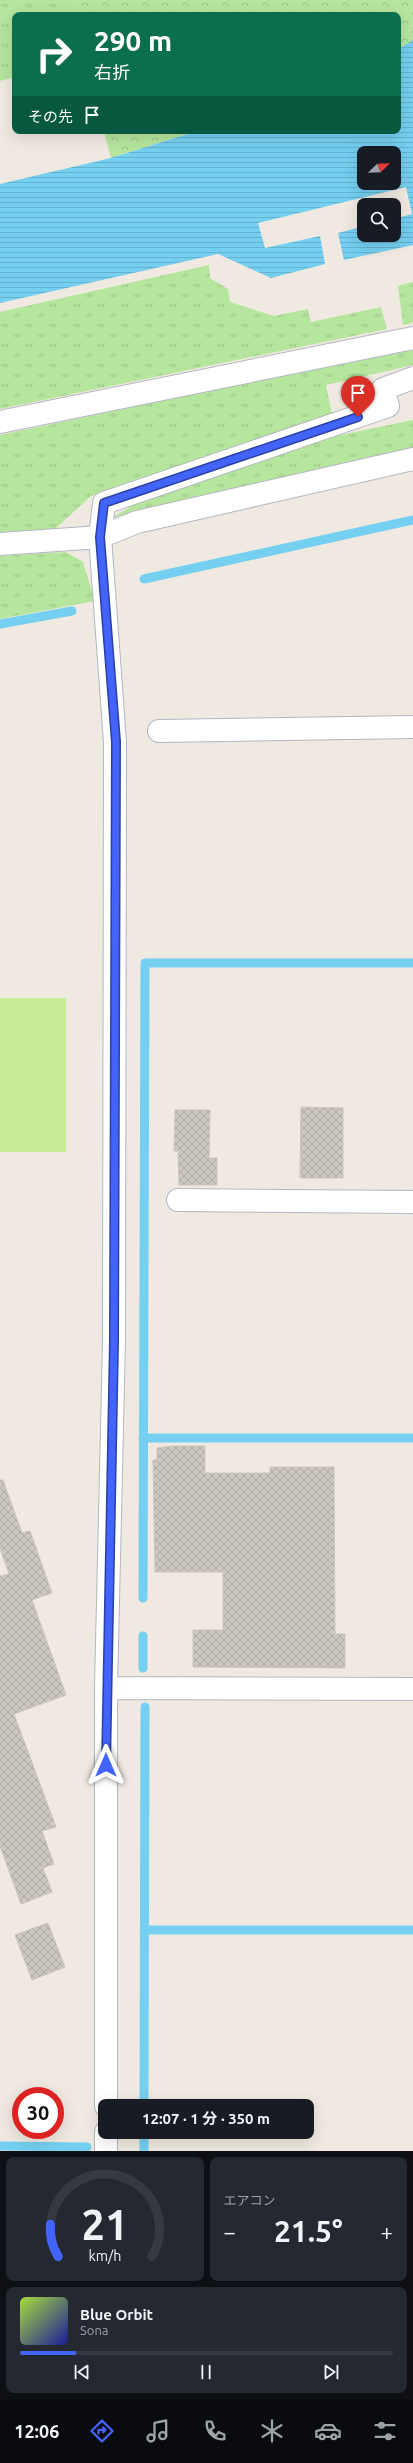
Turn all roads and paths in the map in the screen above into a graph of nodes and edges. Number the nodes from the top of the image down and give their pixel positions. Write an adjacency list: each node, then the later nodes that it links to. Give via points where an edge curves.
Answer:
1 (413, 338): 3 (street)
2 (413, 378): 5 (street, via 383,388 388,406 104,503)
3 (0, 422)
4 (413, 459): 5 (street, via 137,522)
5 (100, 537): 6 (street); 11 (street, via 116,742 114,1341)
6 (0, 544)
7 (413, 727): 8 (street)
8 (158, 731)
9 (178, 1200): 10 (street)
10 (413, 1202)
11 (106, 1688): 12 (street); 13 (street)
12 (413, 1689)
13 (106, 2099)
14 (106, 2139): 15 (street)
15 (106, 2151)

